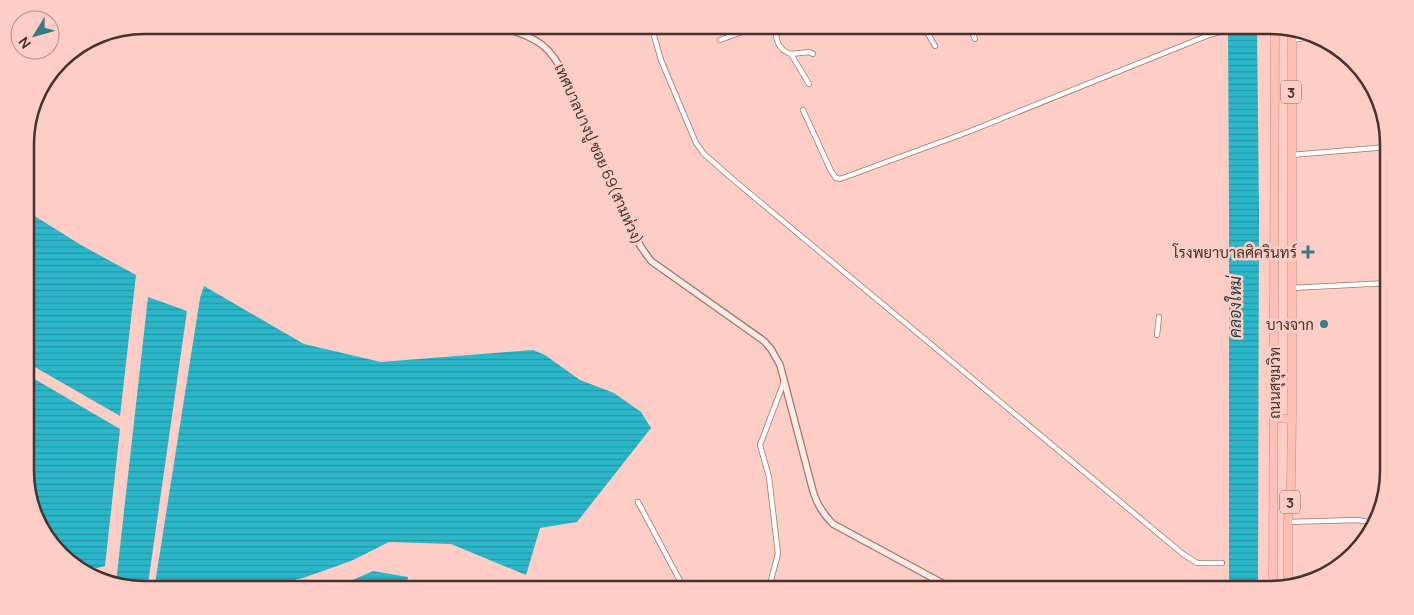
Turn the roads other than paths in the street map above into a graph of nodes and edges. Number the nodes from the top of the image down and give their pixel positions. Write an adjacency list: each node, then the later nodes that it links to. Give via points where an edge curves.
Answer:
1 (522, 34): 25 (street, เทศบาลบางปู ซอย 69(สามห่วง), via 536,39 554,56 635,236 651,262 764,341 776,356)
2 (653, 34): 31 (street, via 696,143 708,158 1183,554 1197,563)
3 (736, 34): 12 (street)
4 (775, 34): 15 (street, via 784,52)
5 (928, 34): 14 (street)
6 (973, 34): 11 (street)
7 (1213, 34): 18 (street, via 968,132 840,179 831,172)
8 (1274, 34): 26 (highway, ถนนสุขุมวิท / 3)
9 (1291, 36): 13 (highway, ถนนสุขุมวิท / 3)
10 (1303, 38): 13 (street)
11 (975, 39)
12 (720, 40)
13 (1291, 40): 20 (highway, ถนนสุขุมวิท / 3)
14 (935, 46)
15 (791, 54): 16 (street); 17 (street)
16 (813, 54)
17 (809, 84)
18 (803, 110)
19 (1380, 148): 20 (street)
20 (1291, 155): 22 (highway, ถนนสุขุมวิท / 3)
21 (1380, 283): 22 (street)
22 (1291, 288): 27 (highway, ถนนสุขุมวิท / 3)
23 (1159, 317): 24 (street)
24 (1157, 335)
25 (785, 380): 34 (street, via 760,442 769,482 778,554); 35 (street, เทศบาลบางปู ซอย 69(สามห่วง), via 813,491 825,516 833,524)
26 (1274, 418): 27 (highway); 36 (highway, ถนนสุขุมวิท / 3)
27 (1292, 419): 29 (highway, ถนนสุขุมวิท / 3, via 1292,484)
28 (638, 502): 33 (street)
29 (1288, 522): 30 (street); 32 (highway, ถนนสุขุมวิท / 3)
30 (1368, 522)
31 (1222, 563)
32 (1288, 580)
33 (680, 581)
34 (773, 581)
35 (938, 581)
36 (1274, 581)

